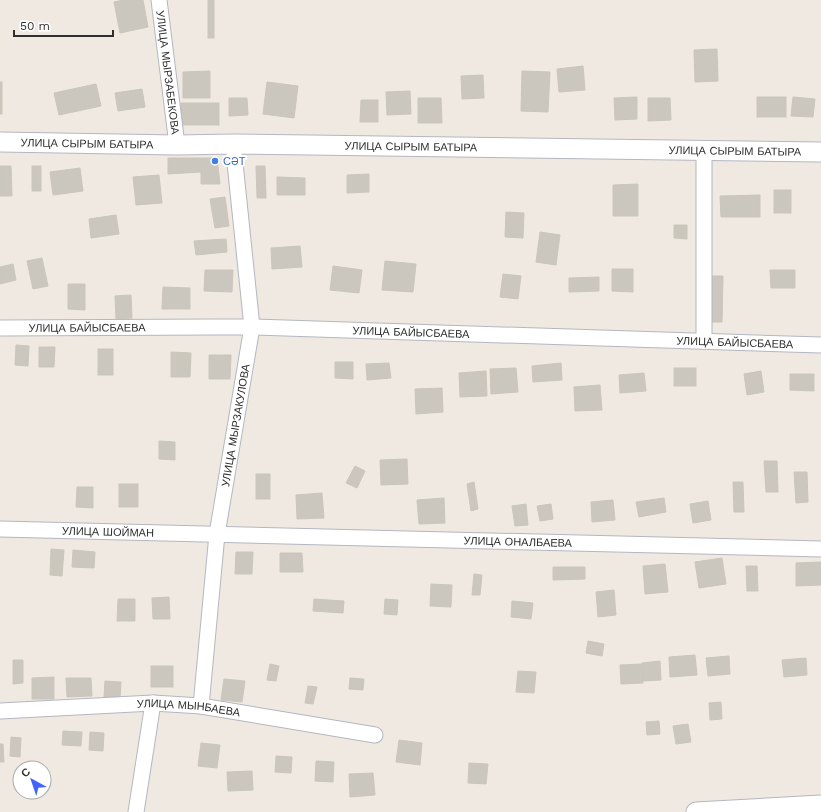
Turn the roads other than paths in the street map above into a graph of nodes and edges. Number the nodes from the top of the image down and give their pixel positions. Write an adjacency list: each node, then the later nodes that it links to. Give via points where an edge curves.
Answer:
1 (159, 0): 4 (street, УЛИЦА МЫРЗАБЕКОВА)
2 (0, 142): 4 (street, УЛИЦА СЫРЫМ БАТЫРА)
3 (233, 144): 4 (street, УЛИЦА СЫРЫМ БАТЫРА); 5 (street, УЛИЦА СЫРЫМ БАТЫРА); 8 (street, УЛИЦА МЫРЗАКУЛОВА)
4 (177, 145)
5 (704, 151): 6 (street, УЛИЦА СЫРЫМ БАТЫРА); 9 (street)
6 (821, 152)
7 (0, 328): 8 (street, УЛИЦА БАЙЫСБАЕВА)
8 (252, 328): 9 (street, УЛИЦА БАЙЫСБАЕВА); 12 (street, УЛИЦА МЫРЗАКУЛОВА)
9 (704, 341): 10 (street, УЛИЦА БАЙЫСБАЕВА)
10 (821, 345)
11 (0, 529): 12 (street, УЛИЦА ШОЙМАН)
12 (216, 534): 13 (street, УЛИЦА ОНАЛБАЕВА); 15 (street, УЛИЦА МЫРЗАКУЛОВА)
13 (821, 549)
14 (153, 703): 15 (street, УЛИЦА МЫНБАЕВА); 16 (street, УЛИЦА МЫНБАЕВА); 19 (street)
15 (201, 706): 17 (street, УЛИЦА МЫНБАЕВА)
16 (0, 710)
17 (375, 735)
18 (821, 805): 20 (street)
19 (136, 812)
20 (696, 812)

